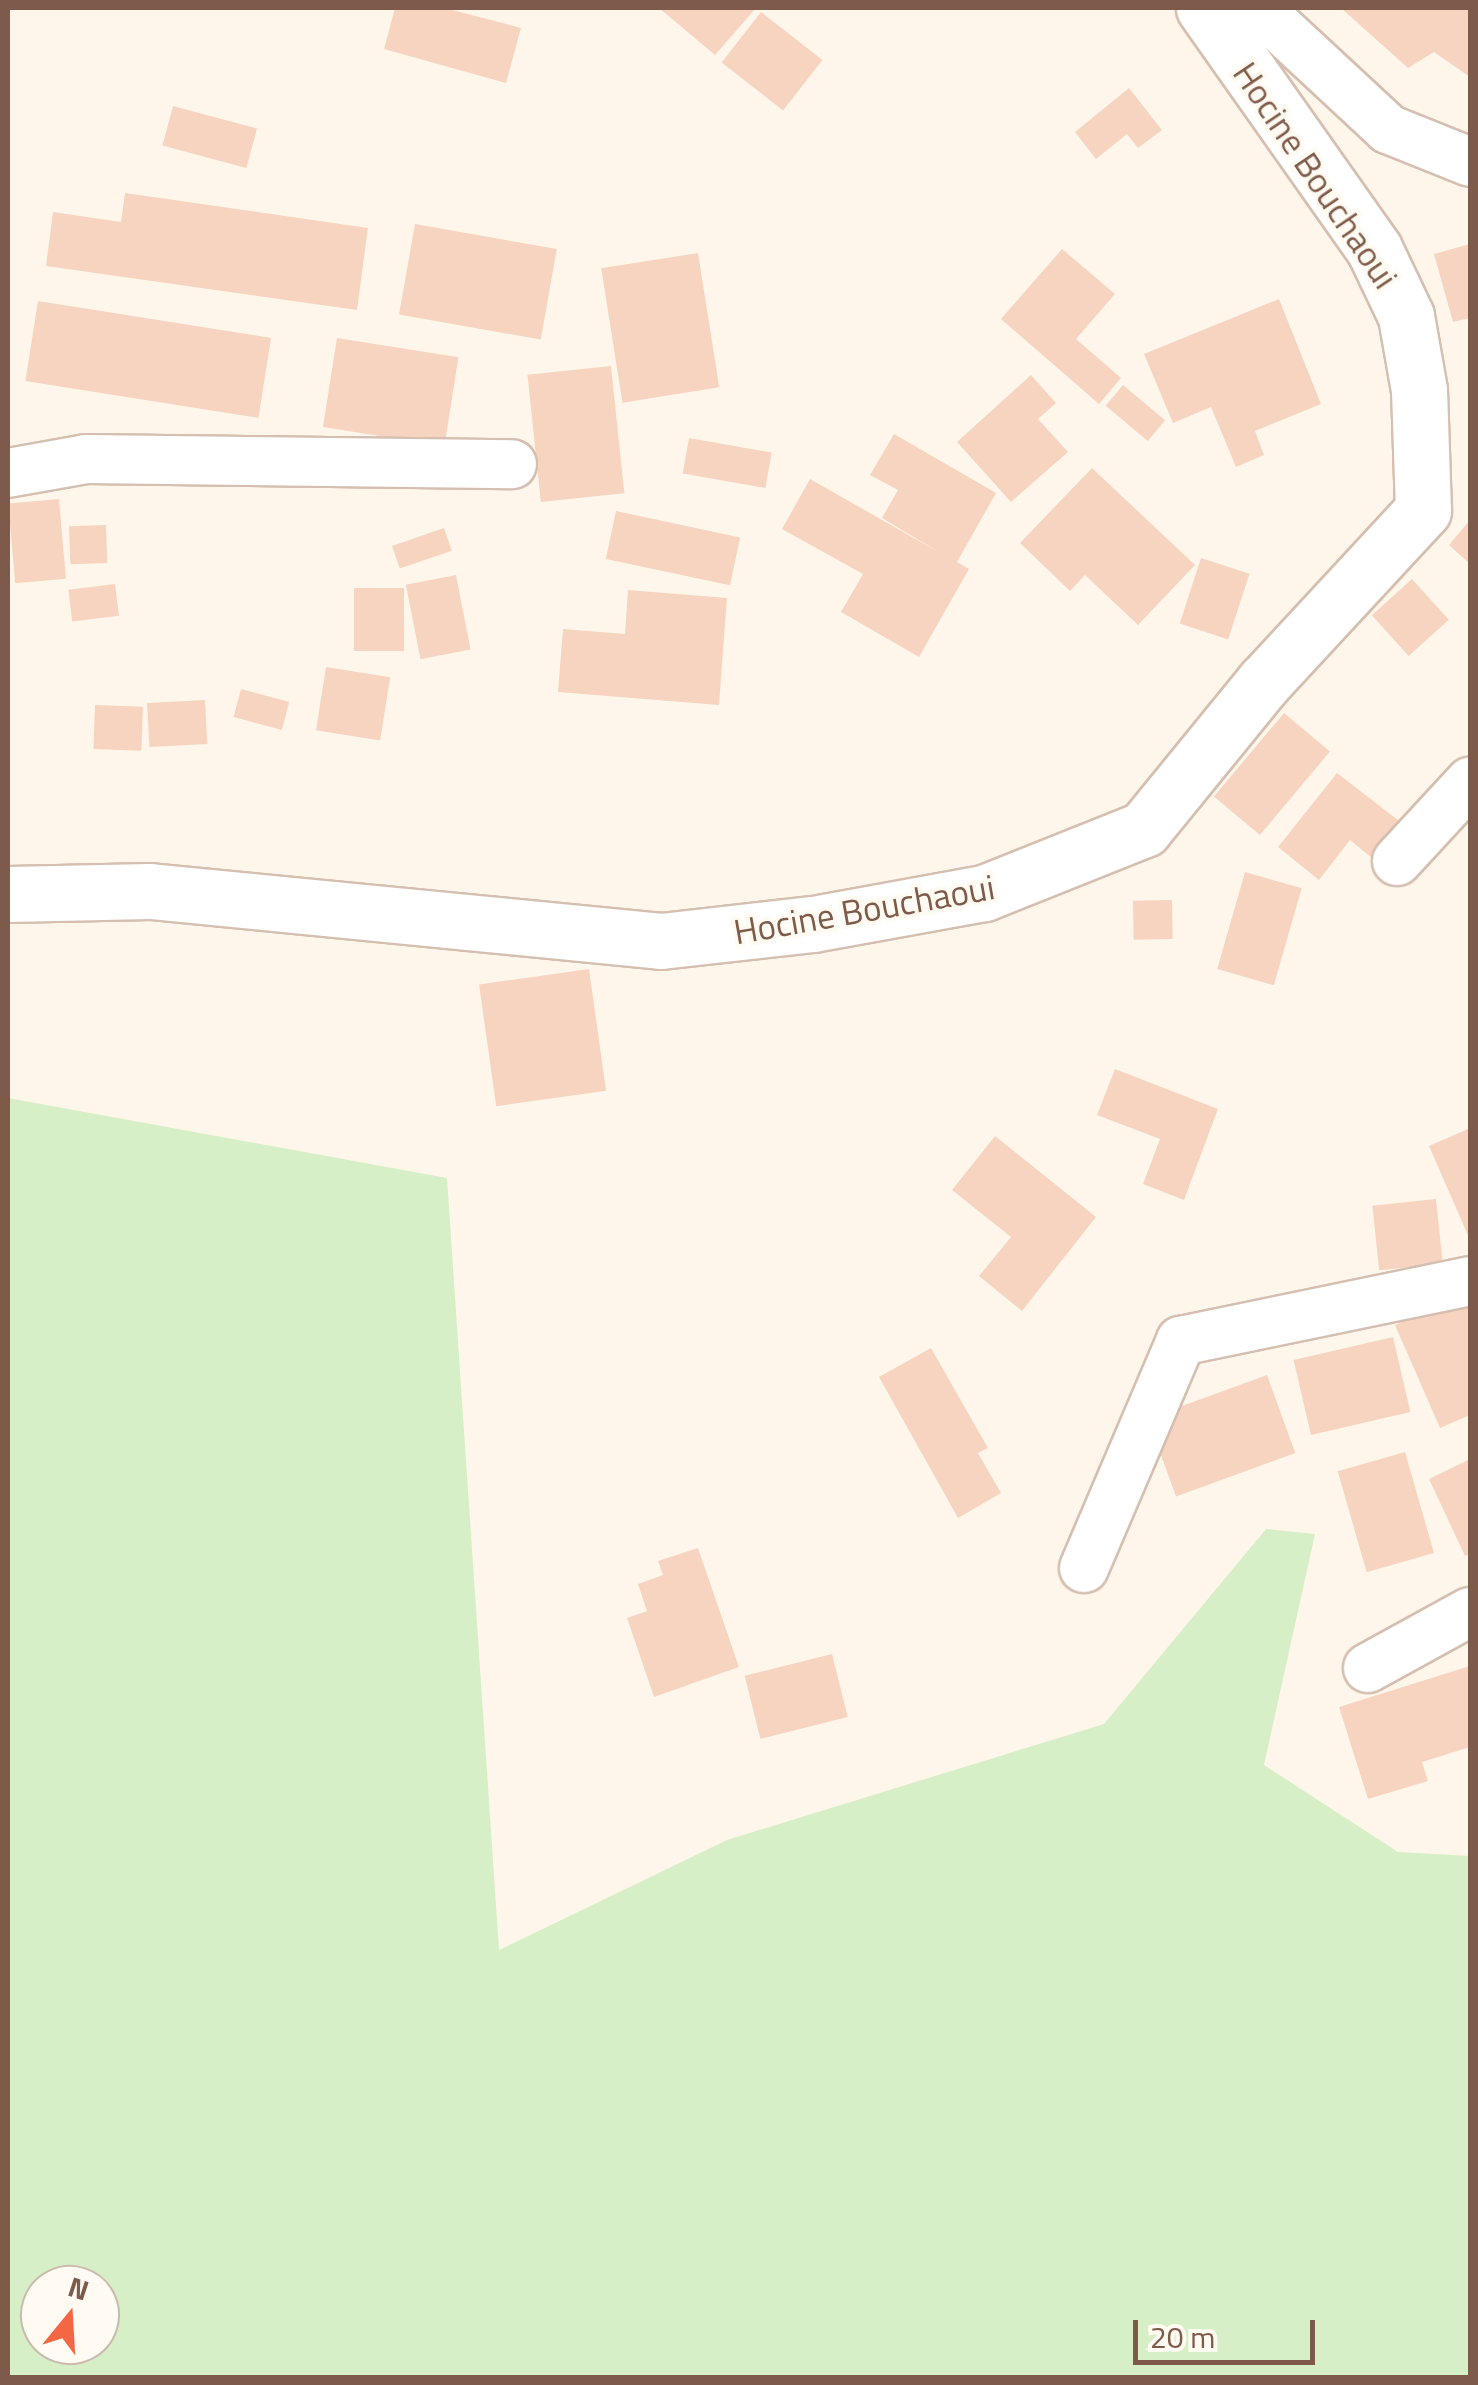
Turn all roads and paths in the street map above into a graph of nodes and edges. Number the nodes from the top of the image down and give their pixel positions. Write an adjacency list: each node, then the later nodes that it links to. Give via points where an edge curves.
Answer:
1 (1204, 8): 8 (street, Hocine Bouchaoui, via 1374,249 1406,316 1419,390 1423,510 1264,682 1144,828 984,893 813,924 661,941 150,892)
2 (1258, 8): 3 (street, via 1388,128)
3 (1470, 162)
4 (512, 464): 5 (street, via 86,460)
5 (8, 473)
6 (1470, 782): 7 (street)
7 (1397, 861)
8 (8, 894)
9 (1470, 1282): 10 (street, via 1180,1341)
10 (1084, 1568)
11 (1470, 1612): 12 (street)
12 (1368, 1668)

